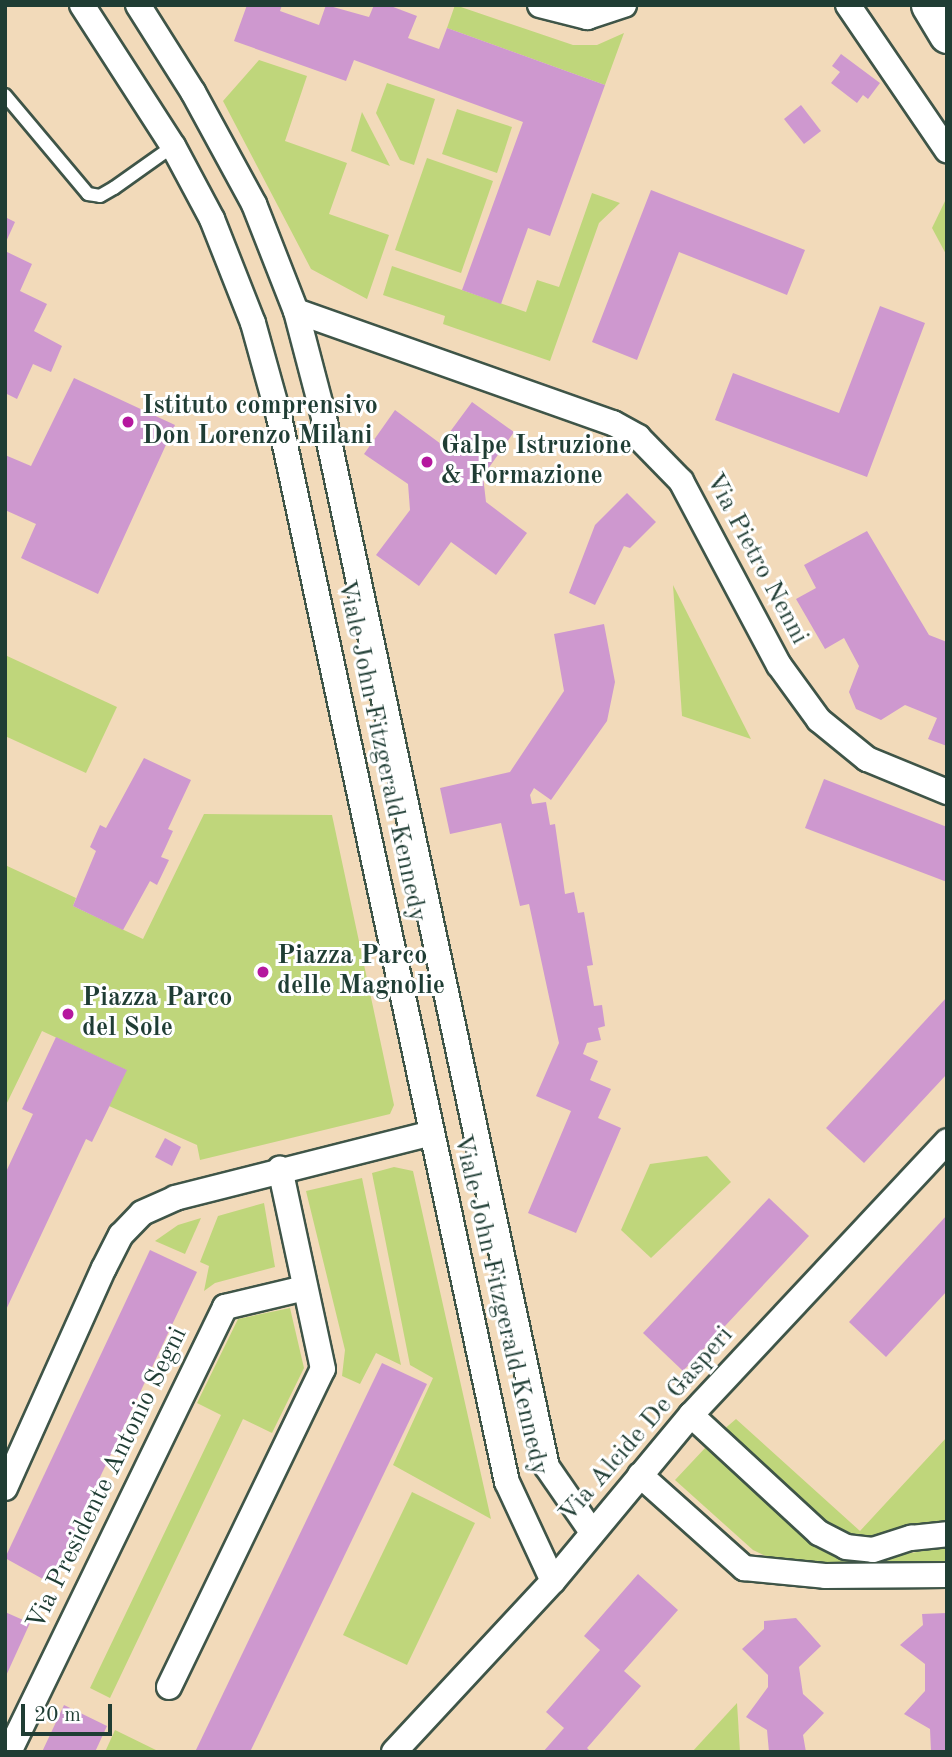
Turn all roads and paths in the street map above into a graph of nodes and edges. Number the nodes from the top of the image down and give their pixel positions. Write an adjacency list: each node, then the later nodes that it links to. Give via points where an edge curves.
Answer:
1 (82, 5): 9 (street, Viale John Fitzgerald Kennedy)
2 (138, 5): 11 (street, Viale John Fitzgerald Kennedy, via 193,92 254,204)
3 (540, 5): 4 (street, via 587,17)
4 (624, 5)
5 (848, 5): 10 (street)
6 (929, 5): 7 (street)
7 (947, 34)
8 (5, 94): 9 (lane, via 88,194 107,192)
9 (173, 146): 13 (street, Viale John Fitzgerald Kennedy, via 212,219 253,324 279,417)
10 (947, 150)
11 (296, 311): 12 (street, Via Pietro Nenni, via 614,423 638,437 674,473 700,512 779,665 819,720 867,759); 20 (street, Viale John Fitzgerald Kennedy, via 330,445 547,1467)
12 (947, 792)
13 (431, 1133): 15 (street); 23 (street, Viale John Fitzgerald Kennedy, via 507,1482)
14 (947, 1141): 17 (street, Via Alcide De Gasperi)
15 (280, 1169): 16 (street); 19 (street, via 175,1198 142,1213 121,1235)
16 (305, 1288): 24 (street, via 323,1369); 25 (street, Via Presidente Antonio Segni, via 225,1307)
17 (691, 1415): 18 (street, Via Alcide De Gasperi); 21 (street, via 819,1533 846,1547 873,1550 911,1538)
18 (640, 1475): 20 (street, Via Alcide De Gasperi); 22 (street, via 744,1568 825,1576)
19 (5, 1488)
20 (592, 1532): 23 (street, Via Alcide De Gasperi)
21 (947, 1534)
22 (947, 1575)
23 (553, 1581): 26 (street, Via Alcide De Gasperi)
24 (169, 1687)
25 (9, 1752)
26 (394, 1752)

